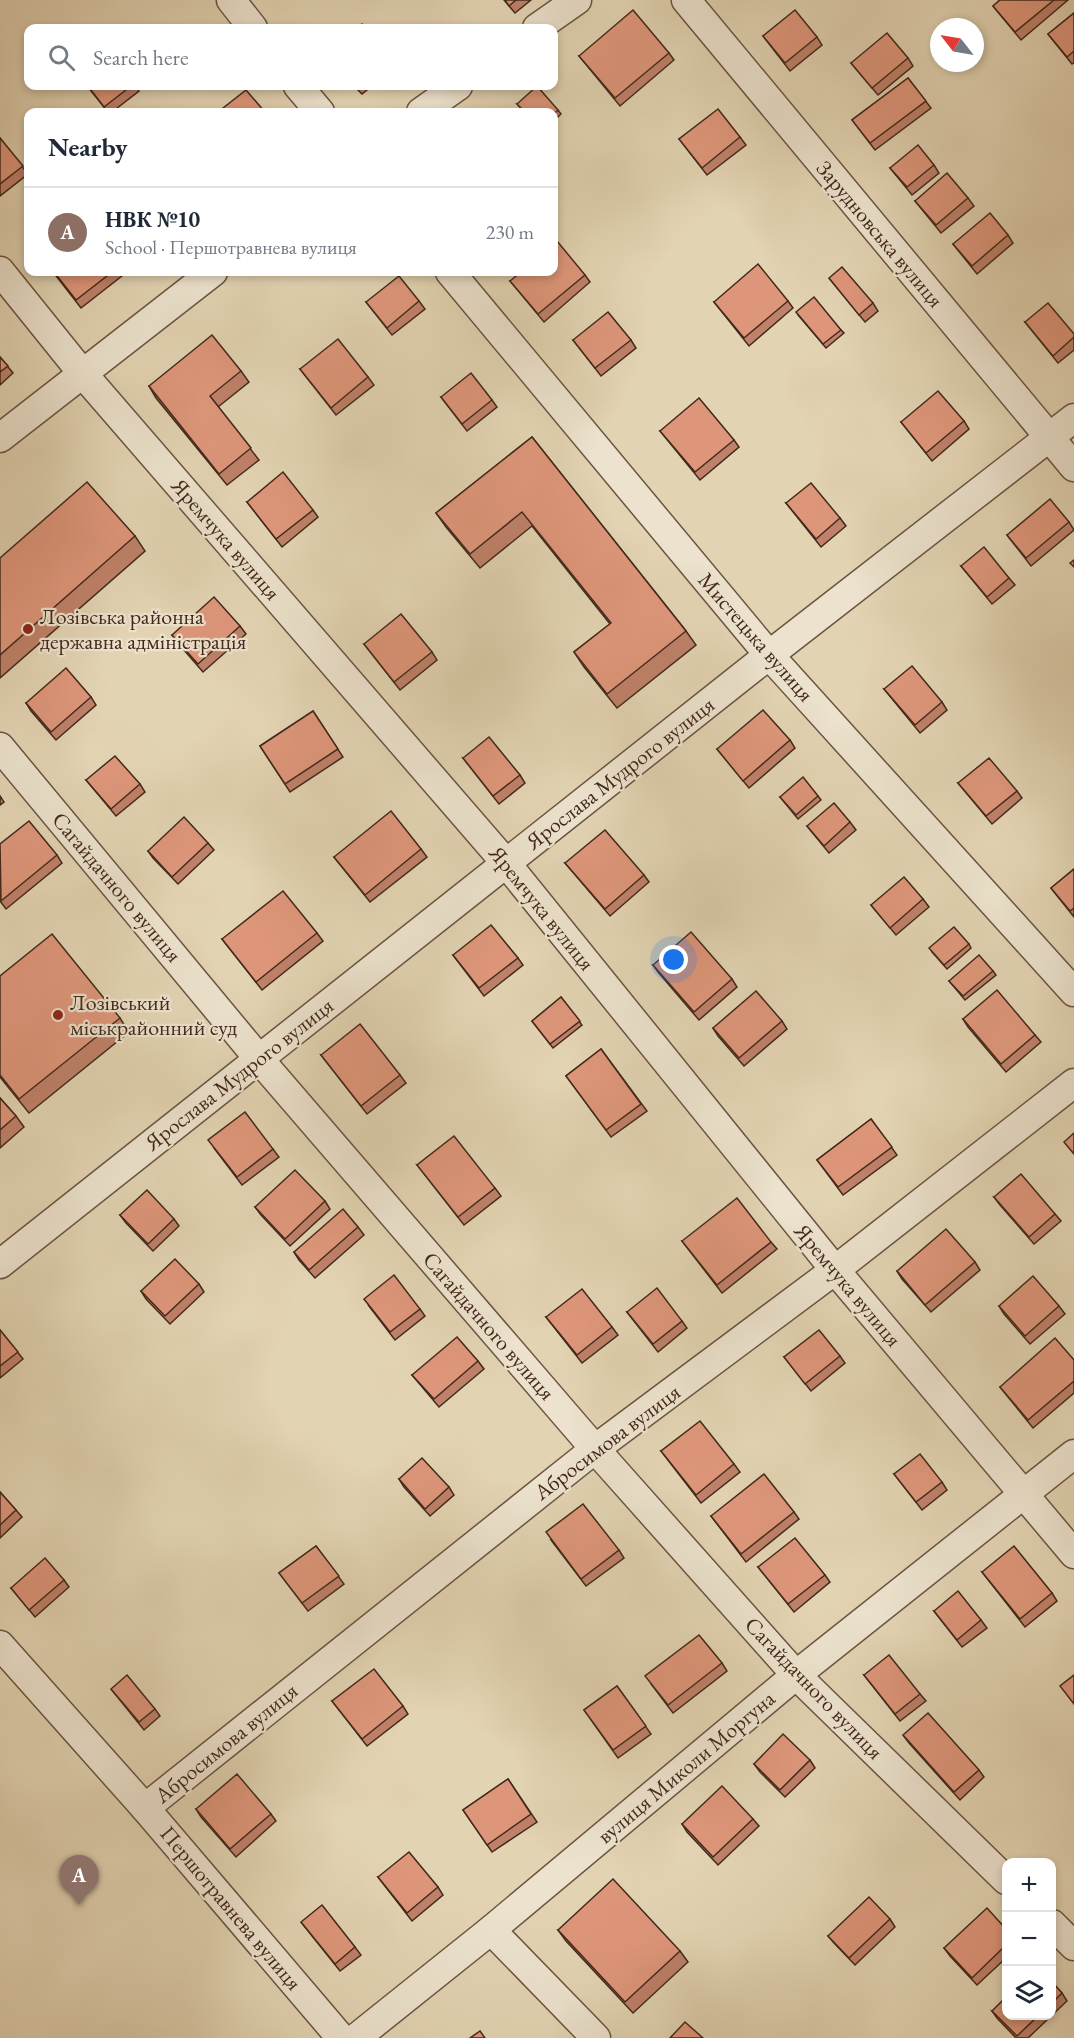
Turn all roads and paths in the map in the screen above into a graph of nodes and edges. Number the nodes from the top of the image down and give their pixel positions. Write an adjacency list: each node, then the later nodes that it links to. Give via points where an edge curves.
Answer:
1 (231, 0): 4 (street)
2 (577, 0): 5 (street)
3 (686, 0): 16 (street, Зарудновська вулиця)
4 (250, 24)
5 (543, 24)
6 (301, 90): 8 (street)
7 (452, 90): 9 (street)
8 (317, 108)
9 (427, 108)
10 (0, 271): 13 (street, Яремчука вулиця)
11 (208, 276): 13 (street)
12 (453, 276): 18 (street, Мистецька вулиця)
13 (83, 374): 15 (street); 20 (street, Яремчука вулиця)
14 (1074, 418): 16 (street, Ярослава Мудрого вулиця)
15 (0, 438)
16 (1049, 438): 17 (street, Зарудновська вулиця); 18 (street, Ярослава Мудрого вулиця)
17 (1074, 467)
18 (770, 655): 20 (street, Ярослава Мудрого вулиця); 21 (street, Мистецька вулиця)
19 (0, 747): 22 (street, Сагайдачного вулиця)
20 (506, 863): 22 (street, Ярослава Мудрого вулиця); 25 (street, Яремчука вулиця)
21 (1074, 992)
22 (259, 1059): 24 (street, Ярослава Мудрого вулиця); 26 (street, Сагайдачного вулиця)
23 (1074, 1083): 25 (street, Абросимова вулиця)
24 (0, 1264)
25 (835, 1270): 26 (street, Абросимова вулиця); 28 (street, Яремчука вулиця)
26 (595, 1449): 31 (street, Сагайдачного вулиця); 32 (street, Абросимова вулиця)
27 (1074, 1454): 28 (street, вулиця Миколи Моргуна)
28 (1023, 1495): 29 (street, Яремчука вулиця); 31 (street, вулиця Миколи Моргуна)
29 (1074, 1554)
30 (0, 1645): 32 (street, Першотравнева вулиця)
31 (796, 1675): 33 (street, Сагайдачного вулиця); 35 (street, вулиця Миколи Моргуна)
32 (145, 1808): 37 (street, Першотравнева вулиця)
33 (1002, 1876)
34 (1056, 1928): 36 (street)
35 (491, 1930): 38 (street, вулиця Миколи Моргуна); 39 (street)
36 (1074, 1946)
37 (341, 2038)
38 (356, 2038)
39 (596, 2038)

